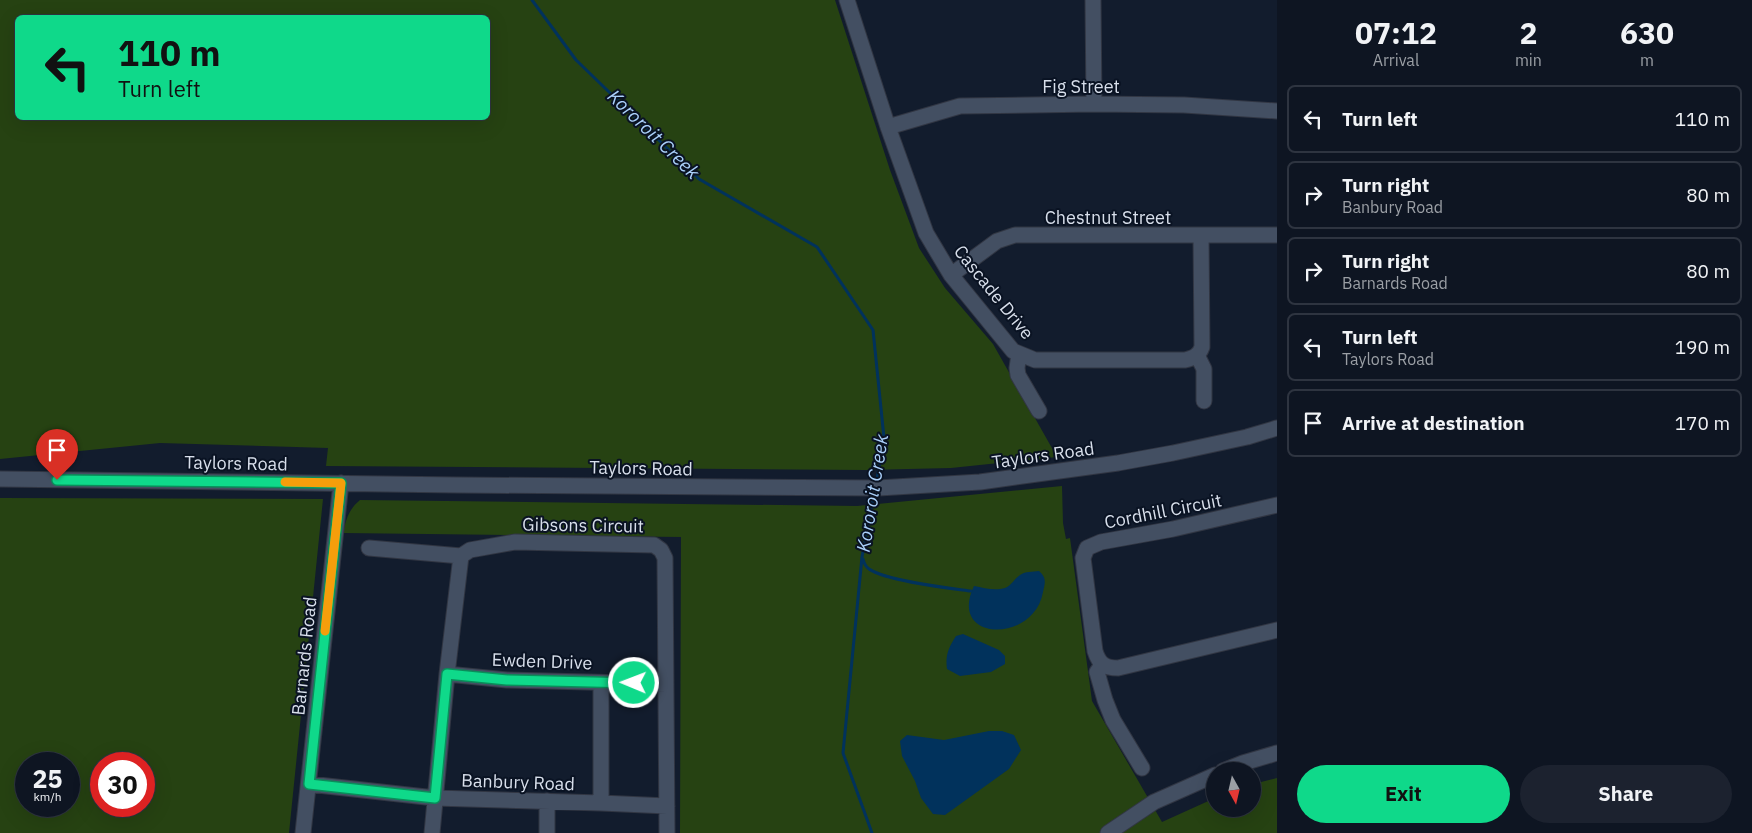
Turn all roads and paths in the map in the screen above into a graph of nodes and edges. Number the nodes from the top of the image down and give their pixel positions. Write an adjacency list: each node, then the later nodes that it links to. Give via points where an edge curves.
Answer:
1 (1093, 0): 3 (street)
2 (852, 1): 5 (street, Cascade Drive)
3 (1094, 104): 4 (street, Fig Street); 5 (street, Fig Street, via 960,106)
4 (1277, 111)
5 (888, 127): 8 (street, Cascade Drive, via 926,233)
6 (1277, 234): 7 (street, Chestnut Street)
7 (1201, 236): 8 (street, Chestnut Street, via 1015,235 997,241); 10 (street, via 1202,347)
8 (951, 275): 9 (street, Cascade Drive, via 1013,351)
9 (1019, 354): 10 (street, Cascade Drive, via 1034,360 1185,360); 12 (street, via 1018,374)
10 (1197, 355): 11 (street, via 1204,369)
11 (1204, 401)
12 (1039, 411)
13 (1277, 428): 15 (street, Taylors Road, via 1118,463 940,486 747,488)
14 (0, 479): 15 (street, Taylors Road)
15 (341, 483): 28 (street, Barnards Road)
16 (1277, 505): 20 (street, Cordhill Circuit, via 1101,542 1086,548 1083,558 1086,589 1095,651)
17 (369, 548): 18 (street)
18 (462, 556): 21 (street); 23 (street, Gibsons Circuit, via 470,550 516,542 654,545 665,558)
19 (1277, 630): 20 (street, via 1118,668)
20 (1102, 665): 26 (street, via 1097,672 1104,700)
21 (447, 674): 22 (street, Ewden Drive, via 507,680); 29 (street)
22 (602, 682): 23 (street, Ewden Drive); 31 (street)
23 (666, 684): 32 (street, Gibsons Circuit)
24 (1277, 753): 25 (street)
25 (1246, 762)
26 (1142, 768)
27 (1206, 778): 37 (street, via 1154,802)
28 (309, 784): 29 (street, Banbury Road); 33 (street, Barnards Road)
29 (435, 798): 30 (street, Banbury Road); 34 (street)
30 (547, 801): 31 (street, Banbury Road); 35 (street)
31 (601, 803): 32 (street, Banbury Road)
32 (667, 806): 36 (street, Gibsons Circuit)
33 (303, 833)
34 (432, 833)
35 (547, 833)
36 (667, 833)
37 (1108, 833)

